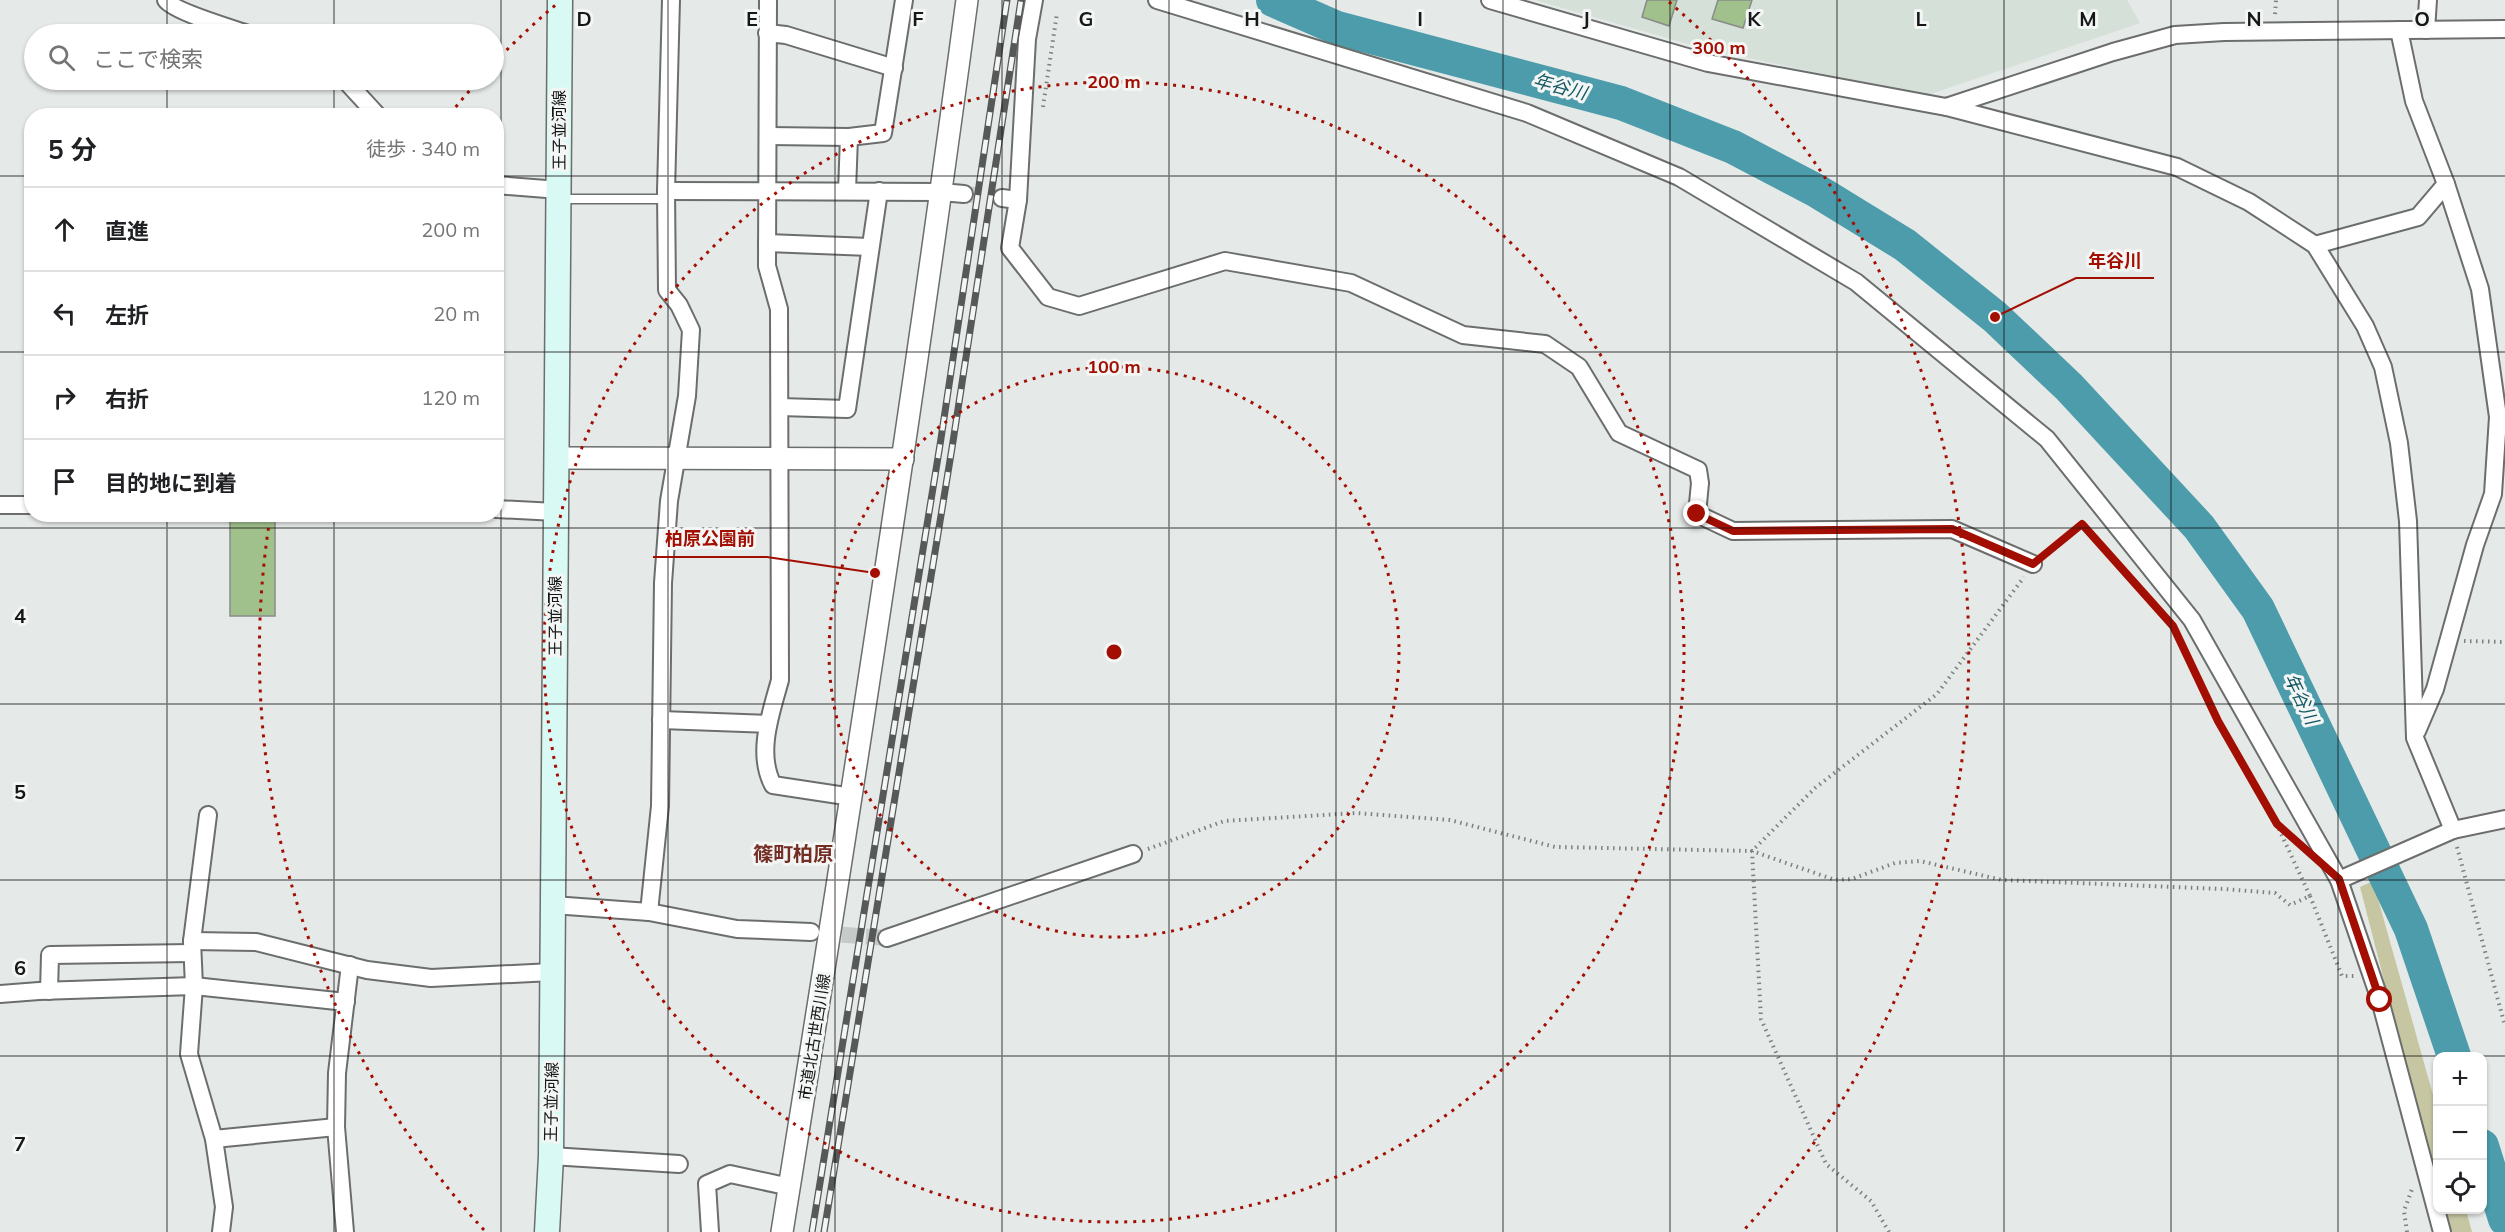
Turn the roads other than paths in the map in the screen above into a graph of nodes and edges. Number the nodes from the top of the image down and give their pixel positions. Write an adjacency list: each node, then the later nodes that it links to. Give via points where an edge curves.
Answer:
1 (166, 0): 11 (street)
2 (560, 0): 29 (main road, 王子並河線)
3 (671, 0): 30 (street)
4 (768, 0): 15 (street)
5 (904, 0): 16 (street)
6 (967, 0): 27 (street, 市道北古世西川線)
7 (1035, 0): 43 (street, via 1027,39 1010,199 1010,248 1048,297 1079,306 1225,261 1351,283 1463,334 1545,344 1579,367 1618,433 1698,470 1697,514 1733,531 1952,529)
8 (1157, 0): 52 (street, via 1527,113 1679,177 1856,282 2047,439 2192,620)
9 (1490, 0): 18 (street, via 1708,63)
10 (2428, 0): 14 (street)
11 (220, 24)
12 (2505, 29): 14 (street)
13 (2399, 30): 14 (street); 18 (street, via 2175,35); 22 (street, via 2414,101)
14 (2426, 30)
15 (767, 33): 16 (street, via 786,35); 20 (street)
16 (894, 68): 21 (street, via 883,133)
17 (354, 90): 19 (street)
18 (1946, 106): 32 (street, via 2177,167 2249,202)
19 (371, 108)
20 (768, 136): 21 (street); 24 (street)
21 (849, 137): 25 (street)
22 (2446, 184): 32 (street, via 2418,217); 46 (street, via 2480,289 2498,417 2493,494 2435,689)
23 (504, 185): 29 (street)
24 (768, 191): 25 (street); 30 (street); 31 (street)
25 (847, 191): 26 (street)
26 (879, 191): 27 (street); 33 (street)
27 (941, 192): 28 (street); 38 (street, 市道北古世西川線)
28 (964, 194)
29 (559, 195): 30 (lane); 35 (main road, 王子並河線)
30 (666, 195): 36 (street, via 667,290 691,330 687,396)
31 (767, 243): 33 (street); 34 (street, via 767,266 779,309)
32 (2315, 245): 46 (street, via 2365,326 2383,367 2399,443 2408,521)
33 (870, 247): 34 (street, via 847,409)
34 (780, 407): 37 (street)
35 (556, 458): 36 (street); 42 (main road, 王子並河線)
36 (676, 458): 37 (street); 44 (street, via 663,584)
37 (780, 458): 38 (street); 45 (street, via 780,680)
38 (903, 459): 47 (street, 市道北古世西川線)
39 (0, 505): 40 (street)
40 (24, 505)
41 (504, 509): 42 (street)
42 (556, 512): 53 (main road, 王子並河線)
43 (2033, 564)
44 (661, 720): 45 (street); 54 (street, via 660,806)
45 (768, 724): 47 (street, via 765,770 773,785)
46 (2415, 738): 50 (street)
47 (852, 797): 68 (street, 市道北古世西川線)
48 (208, 815): 57 (street)
49 (2505, 819): 50 (street)
50 (2453, 830): 52 (street)
51 (1133, 854): 56 (street)
52 (2339, 879): 74 (street, via 2372,976)
53 (553, 905): 54 (street); 59 (main road, 王子並河線)
54 (649, 912): 55 (street, via 736,929)
55 (811, 932)
56 (887, 938)
57 (192, 947): 58 (street, via 256,942); 60 (street); 61 (street, via 50,955)
58 (350, 965): 59 (street, via 431,978); 63 (street)
59 (552, 972): 66 (main road, 王子並河線)
60 (194, 986): 61 (street); 63 (street); 65 (street, via 189,1054)
61 (49, 991): 62 (street)
62 (0, 994)
63 (346, 1002): 64 (street, via 337,1073)
64 (336, 1127): 65 (street); 70 (street)
65 (214, 1139): 69 (street, via 224,1207)
66 (550, 1156): 67 (street); 71 (main road, 王子並河線)
67 (679, 1164)
68 (790, 1187): 72 (street, via 730,1174 706,1184); 73 (street, 市道北古世西川線)
69 (221, 1232)
70 (345, 1232)
71 (547, 1232)
72 (710, 1232)
73 (782, 1232)
74 (2442, 1232)

